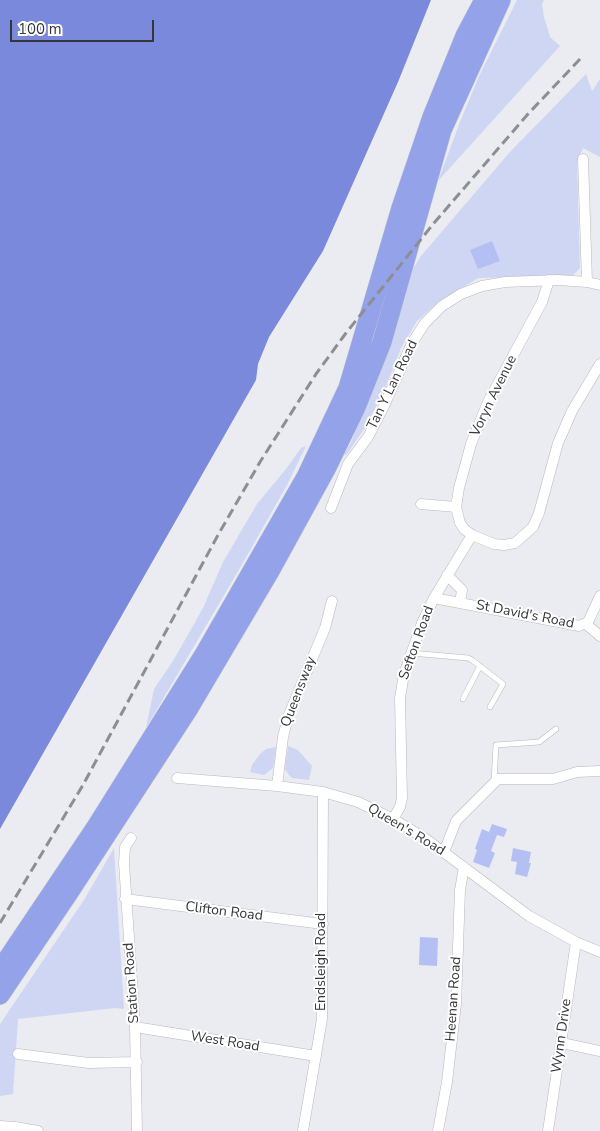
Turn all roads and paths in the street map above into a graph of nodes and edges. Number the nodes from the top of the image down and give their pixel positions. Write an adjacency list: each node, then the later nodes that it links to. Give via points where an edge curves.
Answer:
1 (484, 0): 37 (highway, via 465,36 423,144 348,388 306,477 205,653 96,827)
2 (501, 0): 38 (highway, via 442,130 382,342 326,469 189,708)
3 (583, 159): 5 (street)
4 (549, 280): 5 (street, Tan Y Lan Road); 9 (street, Voryn Avenue, via 542,302 488,402 474,435); 10 (street, Tan Y Lan Road, via 482,286 442,306 425,323 412,343 368,436 348,464)
5 (587, 282): 6 (street, Tan Y Lan Road)
6 (600, 285)
7 (600, 364): 11 (street, via 572,411 558,443 533,527 515,543 504,545)
8 (421, 504): 9 (street)
9 (456, 507): 11 (street, via 464,529)
10 (331, 508)
11 (472, 535): 12 (street, Sefton Road)
12 (447, 575): 14 (street, Sefton Road); 16 (street, via 462,590)
13 (600, 596): 17 (street, St David's Road)
14 (434, 598): 16 (street, St David's Road); 19 (street, Sefton Road)
15 (332, 601): 27 (street, Queensway, via 325,628 286,723)
16 (460, 603): 17 (street, St David's Road, via 579,626)
17 (586, 624): 18 (street)
18 (600, 636)
19 (411, 653): 20 (lane, via 468,658); 29 (street, Sefton Road, via 400,698 402,798)
20 (480, 666): 21 (lane); 22 (lane, via 503,684)
21 (463, 699)
22 (490, 707)
23 (556, 729): 26 (lane, via 539,742 496,745)
24 (600, 771): 26 (street, via 577,772 553,779 498,779)
25 (183, 775): 27 (street, Queen's Road)
26 (494, 782): 31 (street, via 456,821)
27 (277, 786): 28 (street, Queen's Road)
28 (323, 792): 29 (street, Queen's Road, via 358,802); 34 (street, Endsleigh Road)
29 (393, 819): 31 (street, Queen's Road)
30 (130, 838): 33 (street, Station Road, via 124,847)
31 (444, 852): 32 (street, Queen's Road)
32 (464, 867): 35 (street, Queen's Road, via 529,916); 49 (street, Heenan Road, via 460,890 456,1004)
33 (125, 900): 34 (street, Clifton Road); 39 (street, Station Road)
34 (323, 924): 43 (street, Endsleigh Road, via 322,1019)
35 (576, 942): 36 (street, Queen's Road); 40 (street, Wynn Drive)
36 (600, 952)
37 (0, 970)
38 (0, 995)
39 (135, 1027): 43 (street, West Road); 44 (street, Station Road)
40 (562, 1043): 41 (street); 50 (street, Wynn Drive)
41 (600, 1051)
42 (18, 1054): 44 (street, via 89,1063)
43 (316, 1056): 48 (street, Endsleigh Road)
44 (137, 1062): 47 (street, Station Road)
45 (0, 1126): 46 (street)
46 (36, 1131)
47 (138, 1131)
48 (303, 1131)
49 (438, 1131)
50 (548, 1131)

